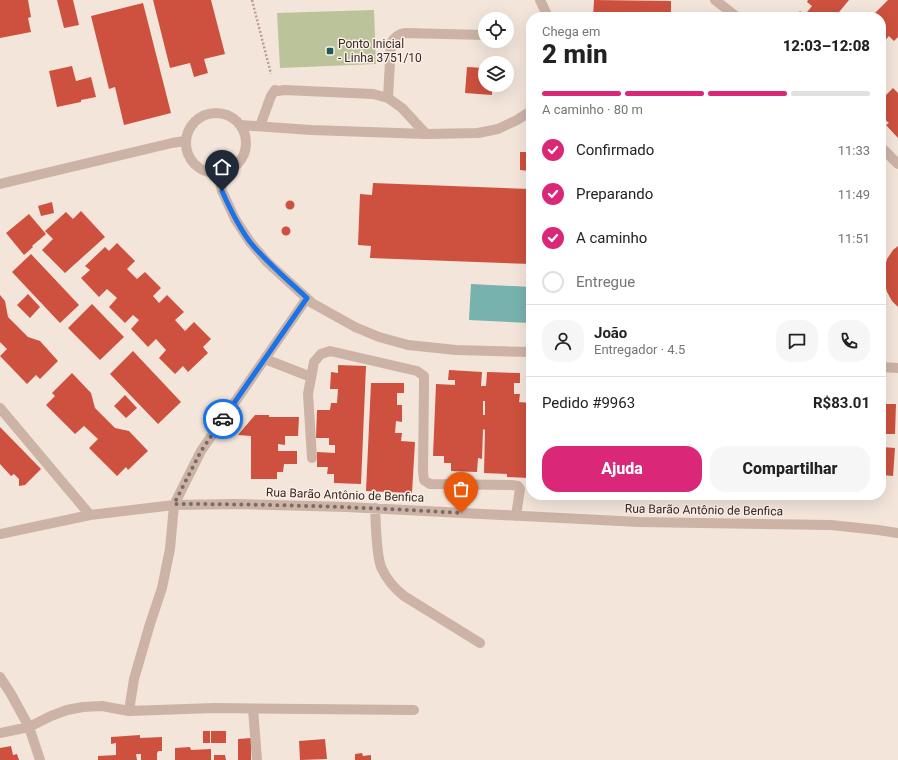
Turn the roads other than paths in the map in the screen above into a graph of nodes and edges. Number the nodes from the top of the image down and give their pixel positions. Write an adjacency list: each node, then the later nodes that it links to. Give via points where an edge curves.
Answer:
1 (541, 0): 3 (street)
2 (715, 0): 4 (street)
3 (546, 12)
4 (731, 12)
5 (478, 35): 6 (street, via 398,34 391,43)
6 (388, 98): 9 (street, via 373,94 275,90); 10 (street, via 402,108)
7 (526, 114): 10 (street, via 498,130)
8 (240, 125): 9 (street); 11 (street, via 227,114 214,112 200,116 193,123); 14 (street, via 246,140 244,157 228,171)
9 (260, 126): 10 (street)
10 (426, 134)
11 (185, 141): 14 (street, via 185,148 195,166 207,172); 15 (street)
12 (886, 152): 13 (street)
13 (898, 164)
14 (218, 173): 16 (street, via 222,191 235,219 250,242 267,262)
15 (0, 184)
16 (307, 298): 17 (street, via 356,327 408,345 456,350); 18 (street)
17 (526, 352)
18 (265, 359): 21 (street); 24 (street, via 201,451)
19 (886, 367): 20 (street)
20 (898, 368)
21 (311, 377): 23 (street, via 308,394); 27 (street, via 314,362 321,354 330,351 417,371 424,376 424,480 430,484 518,486 520,489)
22 (0, 408): 26 (street)
23 (312, 458)
24 (174, 504): 25 (street, Rua Barão Antônio de Benfica); 26 (street, Rua Barão Antônio de Benfica); 34 (street, via 170,549 162,588 134,679)
25 (374, 508): 27 (street, Rua Barão Antônio de Benfica); 30 (street, via 378,553 382,567 395,589)
26 (90, 515): 29 (street, Rua Barão Antônio de Benfica)
27 (516, 516): 28 (street, Rua Barão Antônio de Benfica, via 639,522 831,525)
28 (898, 533)
29 (0, 534)
30 (480, 643)
31 (0, 677): 35 (street)
32 (253, 709): 33 (street); 34 (street); 38 (street)
33 (414, 710)
34 (129, 711): 35 (street, via 102,706 83,707 67,710)
35 (30, 727): 36 (street); 37 (street)
36 (0, 732)
37 (40, 760)
38 (257, 760)

